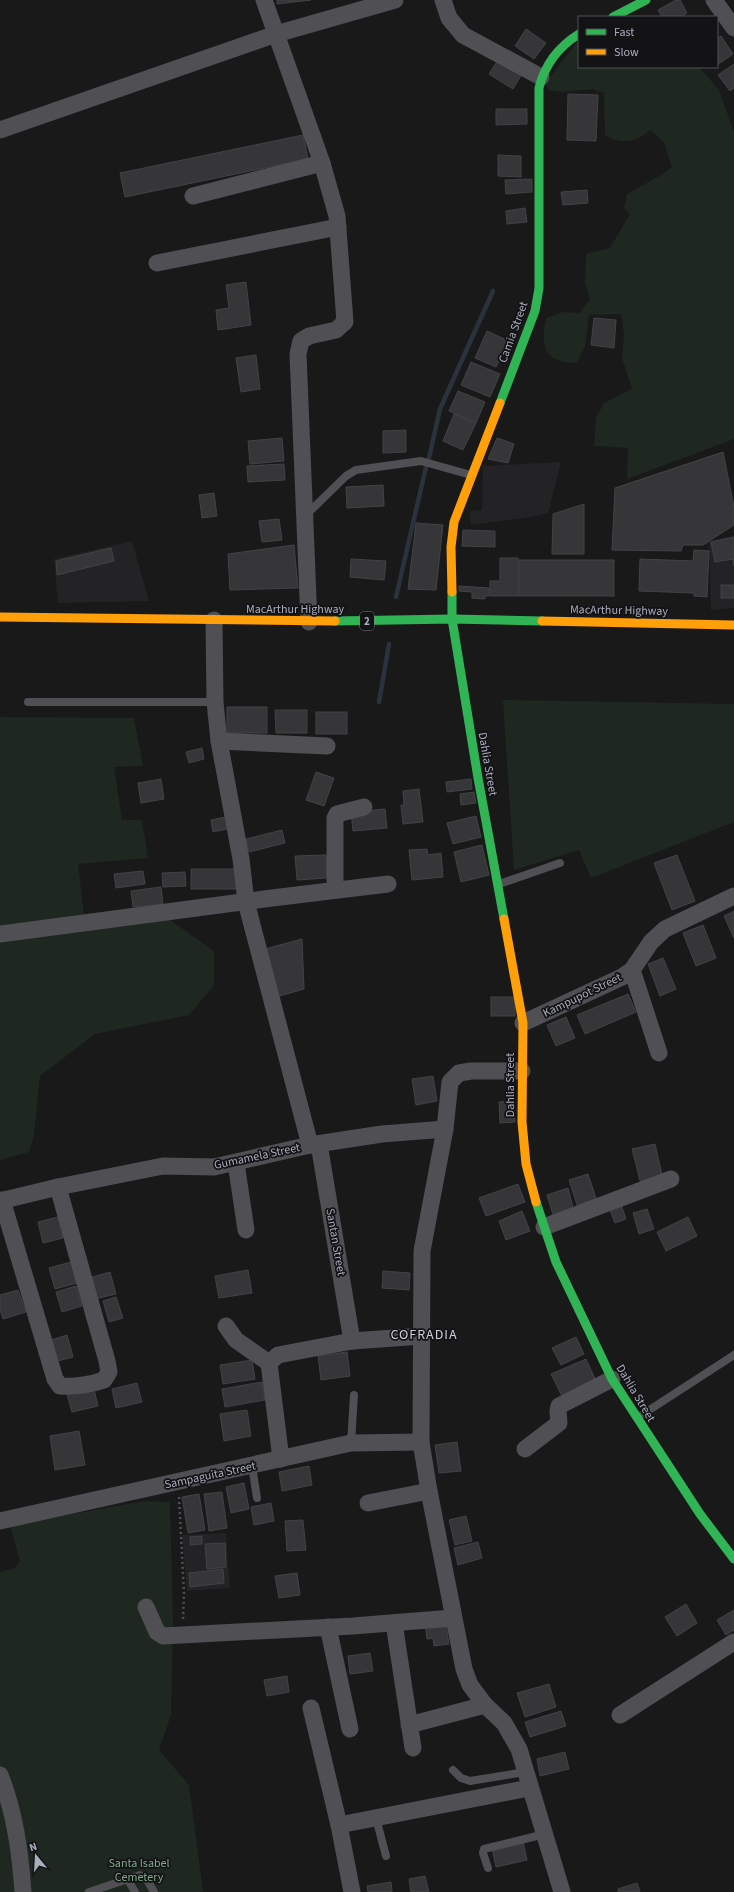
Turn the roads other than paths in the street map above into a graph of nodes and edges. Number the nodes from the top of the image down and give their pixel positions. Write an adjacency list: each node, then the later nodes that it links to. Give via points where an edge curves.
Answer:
1 (264, 0): 8 (street)
2 (395, 0): 8 (street)
3 (443, 0): 10 (street, via 449,18 463,35)
4 (646, 0): 6 (main road)
5 (714, 0): 7 (street)
6 (615, 16)
7 (734, 28)
8 (276, 34): 11 (street); 12 (street)
9 (578, 35): 10 (main road, Camia Street, via 548,62)
10 (541, 77): 16 (main road, Camia Street, via 538,110 539,288 535,311)
11 (0, 130)
12 (322, 163): 13 (street); 14 (street)
13 (193, 196)
14 (338, 227): 15 (street); 17 (street, via 345,322 336,330 309,336 301,342 298,354)
15 (157, 263)
16 (472, 475): 17 (lane, via 421,461 356,470 346,476); 19 (main road, Camia Street, via 454,522 451,547)
17 (304, 516): 21 (street)
18 (0, 617): 20 (main road, MacArthur Highway / 2)
19 (452, 619): 21 (main road, MacArthur Highway / 2); 22 (main road, MacArthur Highway / 2); 30 (main road, Dahlia Street)
20 (214, 620): 21 (main road, MacArthur Highway / 2); 24 (street, Santan Street)
21 (309, 622)
22 (734, 625)
23 (28, 702): 24 (lane)
24 (215, 702): 25 (street, Santan Street)
25 (219, 741): 26 (street); 33 (street, Santan Street, via 241,859)
26 (327, 746)
27 (364, 807): 31 (street, via 344,811 335,818)
28 (560, 863): 30 (lane)
29 (388, 884): 31 (street)
30 (498, 884): 36 (main road, Dahlia Street)
31 (334, 890): 33 (street)
32 (734, 896): 35 (street, Kampupot Street, via 665,929)
33 (246, 902): 34 (street); 40 (street, Santan Street)
34 (0, 934)
35 (632, 970): 36 (street, Kampupot Street); 37 (street)
36 (523, 1023): 38 (main road, Dahlia Street)
37 (659, 1053)
38 (522, 1071): 39 (street, via 459,1074 450,1082); 45 (main road, Dahlia Street, via 522,1122 526,1164)
39 (445, 1129): 40 (street, Gumamela Street, via 382,1134); 48 (street, via 422,1251)
40 (314, 1144): 41 (street, Gumamela Street); 49 (street, Santan Street)
41 (236, 1163): 43 (street, Gumamela Street, via 214,1167 163,1166); 46 (street)
42 (671, 1179): 45 (street)
43 (58, 1187): 44 (street, Gumamela Street); 44 (street, via 107,1362 108,1372 104,1380 92,1384 60,1386 55,1379)
44 (1, 1201)
45 (544, 1227): 52 (main road, Dahlia Street, via 556,1262)
46 (246, 1230)
47 (226, 1326): 51 (street, via 236,1340)
48 (422, 1336): 49 (street); 55 (street)
49 (352, 1341): 51 (street, via 278,1355)
50 (734, 1355): 54 (lane)
51 (269, 1363): 58 (street)
52 (612, 1379): 54 (main road, Dahlia Street); 57 (street, via 559,1406 559,1423)
53 (354, 1395): 56 (lane)
54 (637, 1418): 64 (main road, Dahlia Street, via 700,1514)
55 (421, 1442): 56 (street, Sampaguita Street); 60 (street)
56 (351, 1443): 58 (street, Sampaguita Street)
57 (525, 1449)
58 (281, 1459): 59 (street, Sampaguita Street)
59 (252, 1466): 61 (lane); 63 (street, Sampaguita Street)
60 (429, 1491): 62 (street); 66 (street)
61 (257, 1498)
62 (368, 1503)
63 (0, 1521)
64 (734, 1559)
65 (146, 1607): 68 (street, via 157,1632 163,1636)
66 (453, 1618): 67 (street); 70 (street, via 464,1669 470,1685)
67 (394, 1623): 68 (street); 73 (street)
68 (328, 1627): 74 (street)
69 (734, 1642): 72 (street)
70 (485, 1706): 73 (street); 77 (street, via 504,1723 519,1749)
71 (311, 1708): 81 (street)
72 (620, 1715)
73 (409, 1725): 75 (street)
74 (350, 1729)
75 (413, 1748)
76 (453, 1770): 77 (lane, via 461,1778 470,1781)
77 (525, 1772): 79 (street)
78 (0, 1775): 86 (street, via 9,1798 17,1834)
79 (529, 1788): 80 (street); 82 (street)
80 (376, 1818): 81 (street); 83 (lane)
81 (338, 1825): 90 (street)
82 (545, 1834): 84 (lane, via 484,1849); 91 (street)
83 (386, 1856)
84 (488, 1868)
85 (128, 1880): 87 (lane); 88 (lane); 89 (lane, via 140,1875 146,1878)
86 (23, 1892)
87 (89, 1892)
88 (135, 1892)
89 (154, 1892)
90 (352, 1892)
91 (562, 1892)

